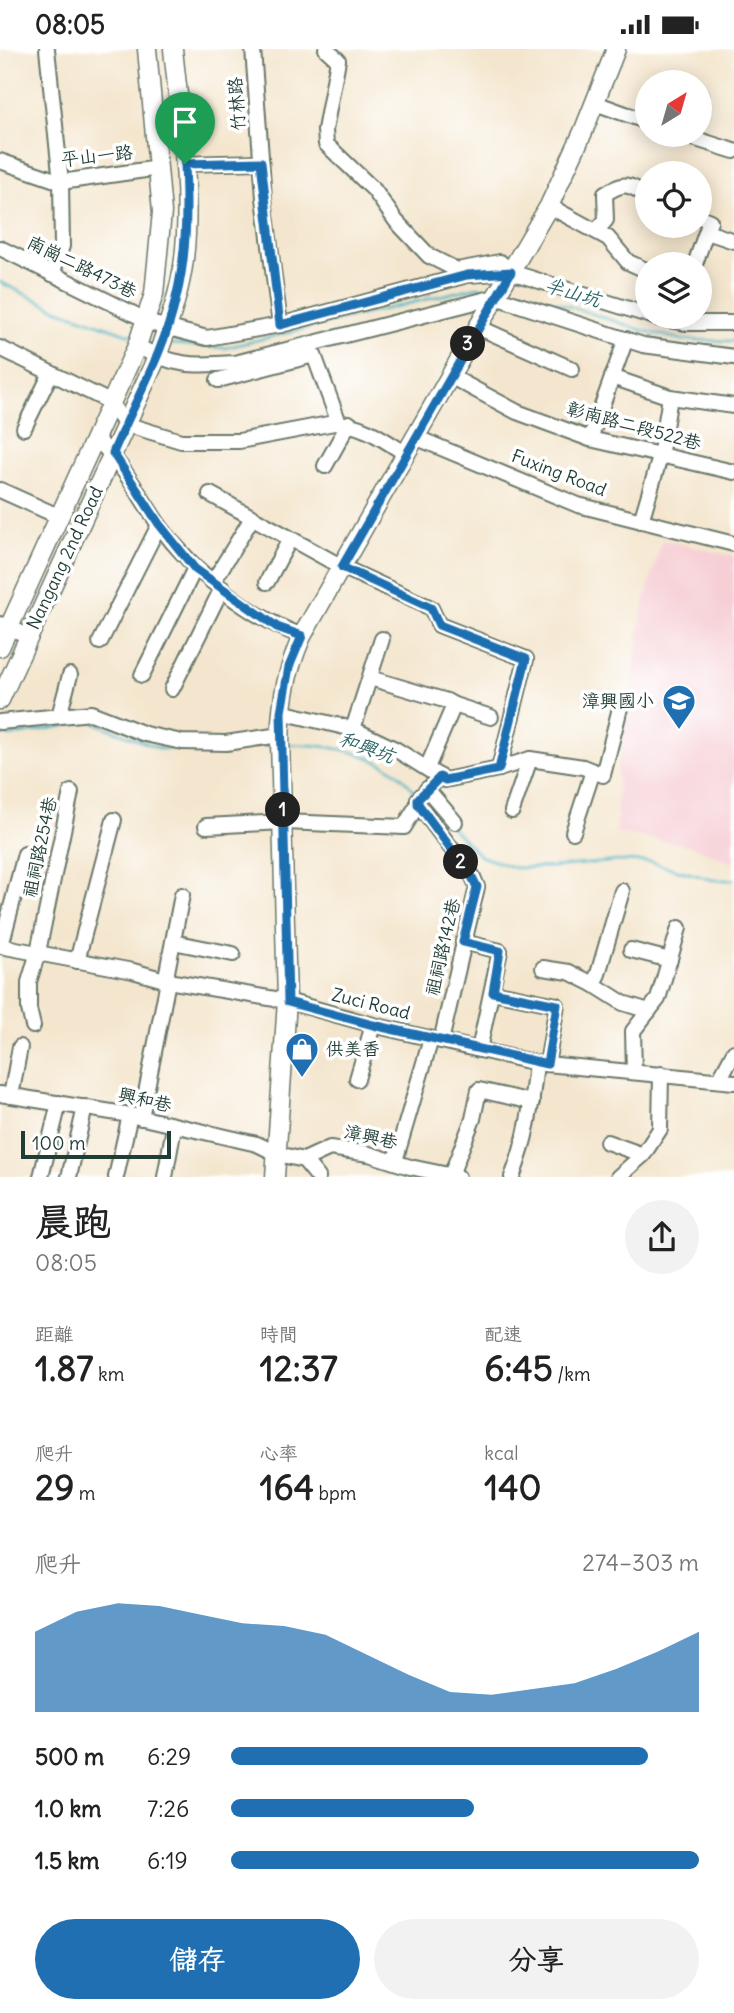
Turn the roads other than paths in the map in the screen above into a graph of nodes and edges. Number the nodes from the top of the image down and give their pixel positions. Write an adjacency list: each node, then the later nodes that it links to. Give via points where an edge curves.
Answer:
1 (47, 49): 15 (street)
2 (147, 49): 14 (main road, Nangang 2nd Road)
3 (173, 49): 13 (main road, Nangang 2nd Road)
4 (253, 49): 12 (street, 竹林路)
5 (326, 49): 24 (street, via 338,60 326,144 374,190 429,256 457,269 500,262)
6 (616, 49): 7 (main road)
7 (595, 103): 8 (street); 17 (main road)
8 (635, 117)
9 (712, 144): 10 (street)
10 (734, 151)
11 (0, 161): 15 (street, 平山一路)
12 (261, 162): 13 (street); 29 (street, 竹林路)
13 (185, 164): 31 (main road, Nangang 2nd Road, via 184,259)
14 (159, 167): 15 (street, 平山一路); 26 (main road, Nangang 2nd Road, via 160,252)
15 (61, 182): 23 (street, via 62,246)
16 (635, 188): 18 (street, via 618,185 605,194 606,220)
17 (549, 206): 18 (street); 24 (main road)
18 (596, 231): 22 (street)
19 (712, 234): 20 (street)
20 (734, 241)
21 (0, 248): 23 (street, 南崗二路473巷)
22 (635, 265)
23 (52, 274): 26 (street, 南崗二路473巷)
24 (502, 285): 25 (street); 29 (street, 南崗二路473巷, via 467,275); 30 (main road); 32 (street); 35 (street, via 452,306 235,363 198,366)
25 (635, 312)
26 (146, 322): 31 (street, 南崗二路473巷); 33 (main road, Nangang 2nd Road)
27 (712, 322): 28 (street)
28 (734, 323)
29 (280, 325): 31 (street, 南崗二路473巷, via 207,338)
30 (478, 327): 37 (street); 39 (main road)
31 (167, 329): 35 (main road, Nangang 2nd Road)
32 (626, 339): 36 (street); 40 (street)
33 (137, 346): 35 (street); 43 (main road, Nangang 2nd Road)
34 (0, 348): 38 (street)
35 (157, 357): 46 (main road, Nangang 2nd Road)
36 (734, 357)
37 (572, 369)
38 (51, 373): 43 (street); 47 (street)
39 (450, 376): 48 (main road); 50 (street, 彰南路二段522巷, via 517,412)
40 (612, 377): 42 (street); 50 (street)
41 (218, 380): 45 (street, via 314,355)
42 (670, 397): 44 (street); 53 (street)
43 (110, 402): 46 (street); 49 (main road, Nangang 2nd Road)
44 (734, 406)
45 (344, 423): 46 (street, via 217,443 181,441); 52 (street, via 365,429); 54 (street)
46 (125, 424): 51 (main road, Nangang 2nd Road)
47 (23, 428)
48 (415, 436): 52 (main road); 60 (street, Fuxing Road, via 578,505)
49 (96, 438): 51 (street); 58 (main road, Nangang 2nd Road)
50 (590, 439): 53 (street, 彰南路二段522巷)
51 (113, 453): 61 (street); 69 (main road, Nangang 2nd Road)
52 (406, 454): 64 (main road)
53 (660, 457): 55 (street, 彰南路二段522巷); 60 (street)
54 (325, 466)
55 (734, 473)
56 (0, 490): 58 (street)
57 (210, 494): 59 (street)
58 (60, 517): 68 (main road, Nangang 2nd Road)
59 (252, 517): 62 (street); 67 (street)
60 (641, 521): 63 (street, Fuxing Road)
61 (159, 524): 65 (street); 72 (street)
62 (290, 539): 64 (street); 66 (street)
63 (734, 544)
64 (342, 567): 70 (main road); 89 (street, via 431,608 439,625 526,659)
65 (195, 569): 67 (street); 75 (street)
66 (267, 582)
67 (217, 585): 70 (street, via 277,627); 77 (street)
68 (5, 626): 69 (street); 73 (main road, Nangang 2nd Road)
69 (29, 636): 78 (main road, Nangang 2nd Road)
70 (302, 636): 81 (main road, via 289,667)
71 (382, 639): 76 (street)
72 (100, 642)
73 (0, 647)
74 (70, 675): 82 (street)
75 (142, 675)
76 (370, 678): 80 (street); 85 (street)
77 (172, 689)
78 (0, 700)
79 (621, 704): 90 (street, via 603,775)
80 (454, 705): 83 (street); 88 (street)
81 (281, 712): 85 (street); 86 (main road)
82 (59, 716): 84 (street); 86 (street, via 91,713 145,734 182,742)
83 (491, 717)
84 (0, 722)
85 (353, 729): 88 (street)
86 (280, 741): 96 (main road)
87 (530, 759): 89 (street); 90 (street); 94 (street)
88 (427, 768): 91 (street)
89 (499, 769): 91 (street, via 445,780)
90 (593, 771): 99 (street)
91 (440, 777): 93 (street)
92 (71, 792): 108 (street, 祖祠路254巷)
93 (421, 797): 96 (street, via 404,827); 97 (street); 105 (street, 祖祠路142巷, via 477,887)
94 (512, 811)
95 (114, 820): 111 (street)
96 (284, 822): 98 (street); 116 (main road)
97 (455, 822)
98 (206, 827)
99 (573, 832)
100 (25, 854): 106 (street)
101 (622, 891): 114 (street)
102 (182, 895): 104 (street)
103 (679, 928): 110 (street)
104 (173, 942): 109 (street); 113 (street)
105 (463, 942): 115 (street, via 500,951); 120 (street, 祖祠路142巷)
106 (1, 946): 108 (street, Zuci Road)
107 (631, 950): 110 (street)
108 (38, 952): 111 (street, Zuci Road); 119 (street, 祖祠路254巷, via 29,982)
109 (233, 954)
110 (670, 960): 117 (street, via 658,999)
111 (77, 961): 113 (street, Zuci Road)
112 (543, 968): 114 (street, via 569,972)
113 (168, 981): 116 (street, Zuci Road); 133 (street)
114 (593, 984): 117 (street, via 623,1003)
115 (493, 992): 122 (street); 124 (street, via 557,1005)
116 (288, 1002): 118 (street, Zuci Road); 136 (main road)
117 (649, 1011): 125 (street, via 633,1031)
118 (373, 1025): 120 (street, Zuci Road); 127 (street)
119 (33, 1026)
120 (436, 1040): 122 (street, Zuci Road); 139 (street, 祖祠路142巷)
121 (20, 1047): 129 (street)
122 (479, 1049): 124 (street, Zuci Road)
123 (734, 1052): 128 (street)
124 (542, 1063): 125 (street, Zuci Road); 130 (street)
125 (634, 1072): 126 (street, Zuci Road)
126 (661, 1074): 128 (street, Zuci Road); 137 (street, via 660,1129)
127 (357, 1079)
128 (727, 1081)
129 (3, 1096): 131 (street, 興和巷)
130 (532, 1102): 141 (street, via 480,1090); 148 (street)
131 (59, 1103): 132 (street, 興和巷); 142 (street)
132 (85, 1107): 133 (street, 興和巷); 143 (street)
133 (135, 1117): 134 (street, 興和巷); 144 (street)
134 (174, 1127): 136 (street, 興和巷, via 257,1144); 145 (street)
135 (607, 1142): 137 (street)
136 (278, 1154): 138 (street); 146 (main road)
137 (643, 1155): 149 (street)
138 (304, 1160): 139 (street, 漳興巷, via 330,1148); 147 (street)
139 (395, 1161): 140 (street, 漳興巷)
140 (408, 1172): 141 (street, 漳興巷)
141 (454, 1176)
142 (41, 1177)
143 (69, 1177)
144 (116, 1177)
145 (165, 1177)
146 (275, 1177)
147 (318, 1177)
148 (512, 1177)
149 (618, 1177)

